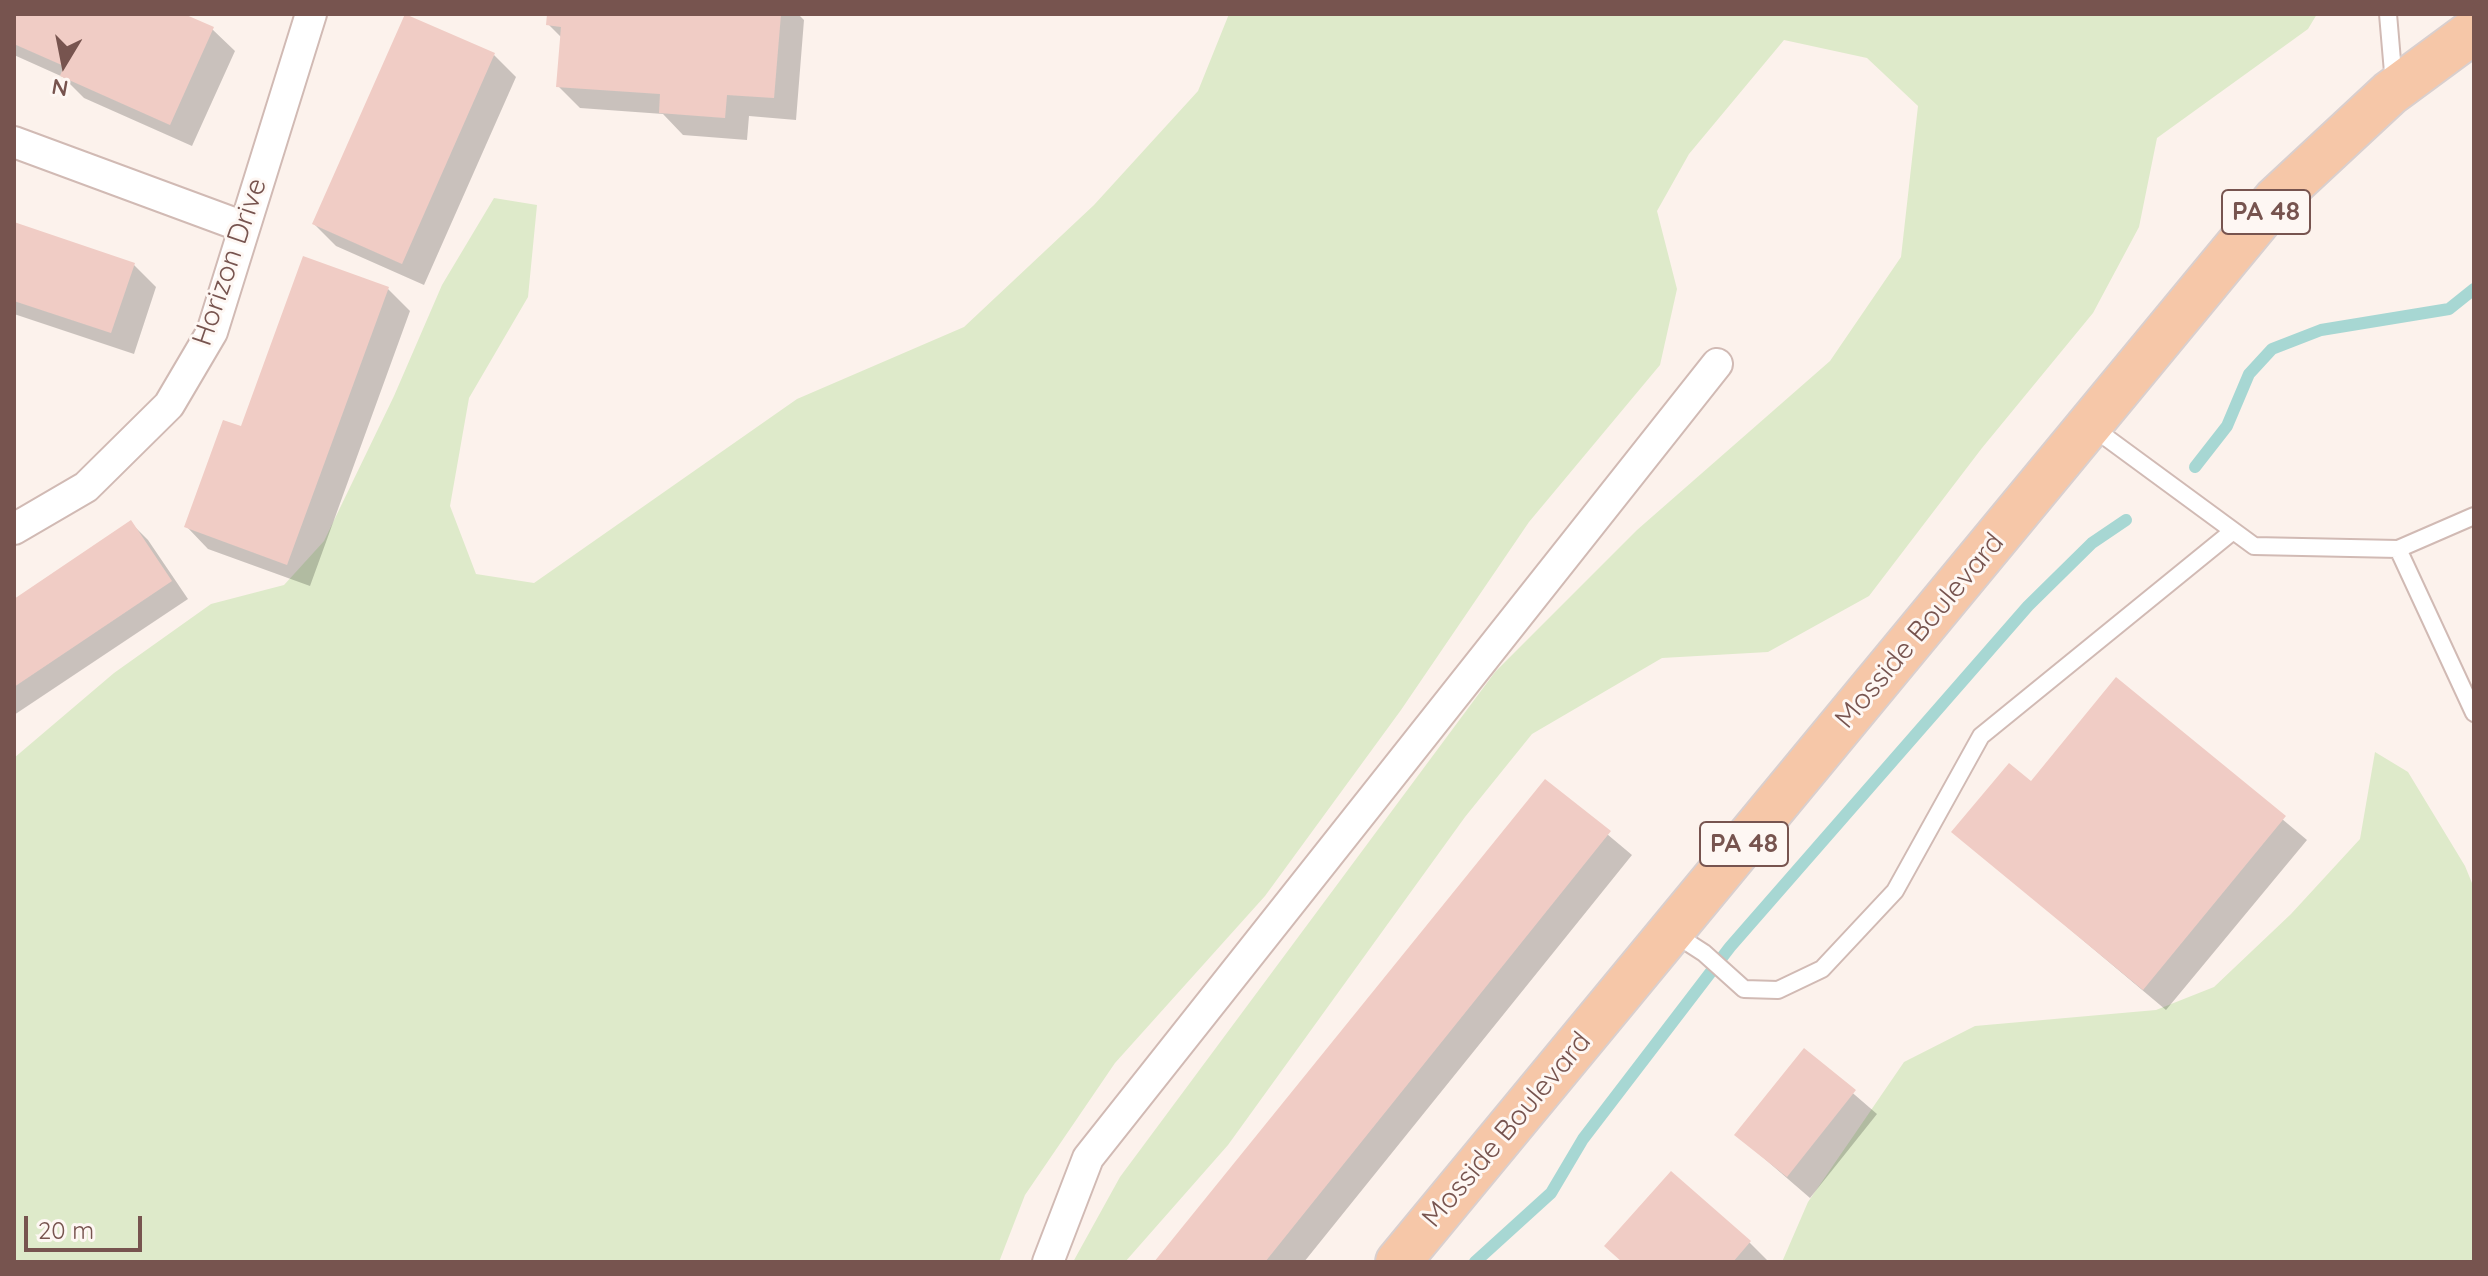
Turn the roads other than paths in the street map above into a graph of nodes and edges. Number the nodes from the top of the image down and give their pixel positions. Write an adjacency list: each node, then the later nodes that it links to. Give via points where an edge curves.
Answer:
1 (311, 14): 6 (street, Horizon Drive)
2 (2388, 14): 4 (lane)
3 (2471, 27): 4 (main road, Mosside Boulevard / PA 48)
4 (2395, 90): 8 (main road, Mosside Boulevard / PA 48, via 2276,199)
5 (14, 142): 6 (street)
6 (244, 227): 10 (street, Horizon Drive, via 212,332 169,405 86,487)
7 (1717, 364): 15 (street, via 1088,1158)
8 (2090, 425): 11 (lane); 14 (main road, Mosside Boulevard / PA 48)
9 (2474, 516): 12 (lane)
10 (14, 529)
11 (2233, 531): 12 (lane, via 2254,546); 14 (lane, via 1981,736 1895,891 1822,969 1778,990 1744,989)
12 (2398, 549): 13 (lane)
13 (2474, 713)
14 (1688, 942): 16 (main road, Mosside Boulevard / PA 48)
15 (1048, 1262)
16 (1398, 1262)

